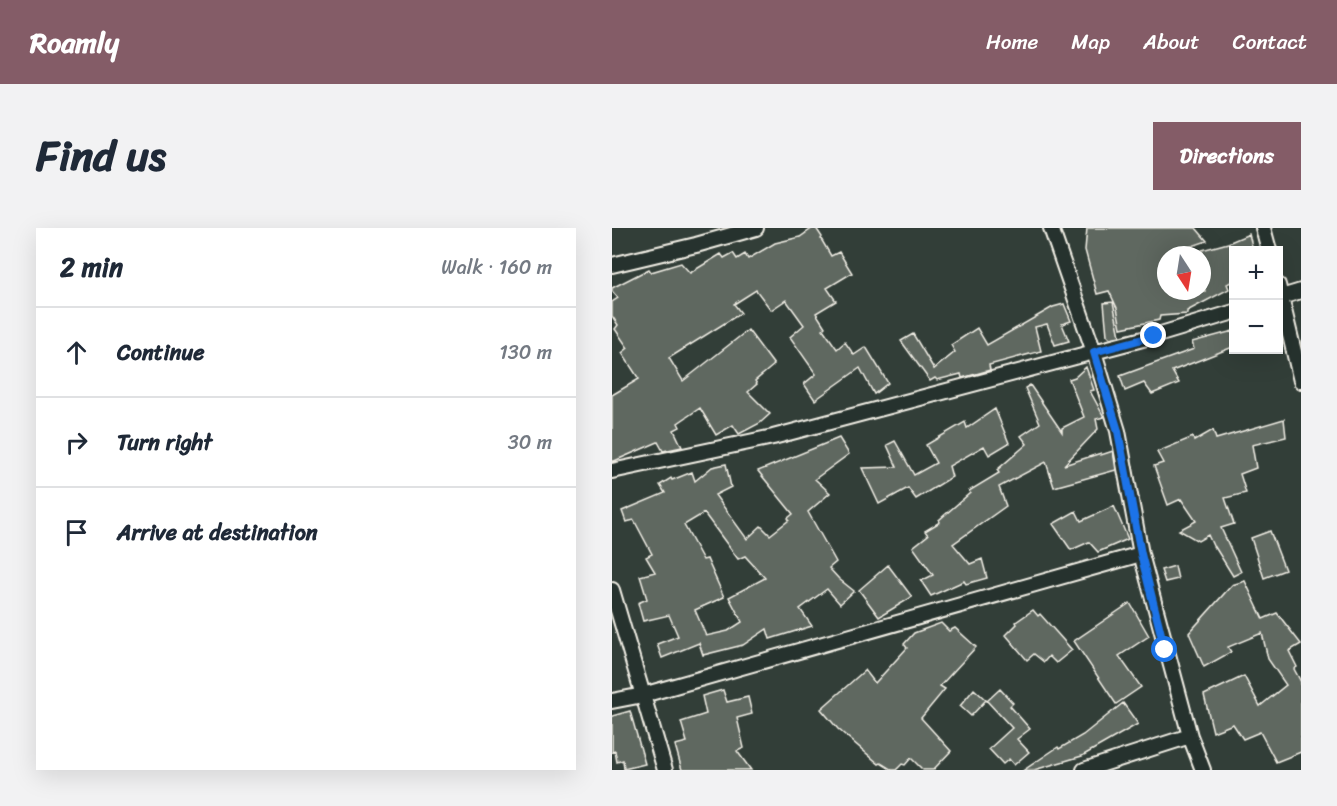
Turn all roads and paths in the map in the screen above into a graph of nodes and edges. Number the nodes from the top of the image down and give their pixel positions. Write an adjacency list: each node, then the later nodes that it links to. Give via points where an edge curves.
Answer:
1 (756, 228): 5 (street)
2 (1051, 228): 10 (street)
3 (1263, 228): 4 (street)
4 (1268, 246)
5 (612, 265)
6 (1301, 291): 7 (street)
7 (1283, 293)
8 (1282, 300): 11 (street)
9 (1229, 313): 10 (street)
10 (1094, 352): 12 (street, via 773,437); 13 (street, via 1118,431)
11 (1301, 381)
12 (612, 471)
13 (1141, 554): 15 (street); 17 (street)
14 (612, 590): 15 (street)
15 (643, 695): 16 (street); 18 (street)
16 (612, 701)
17 (1190, 736): 19 (street); 20 (street)
18 (665, 770)
19 (1084, 770)
20 (1203, 770)

